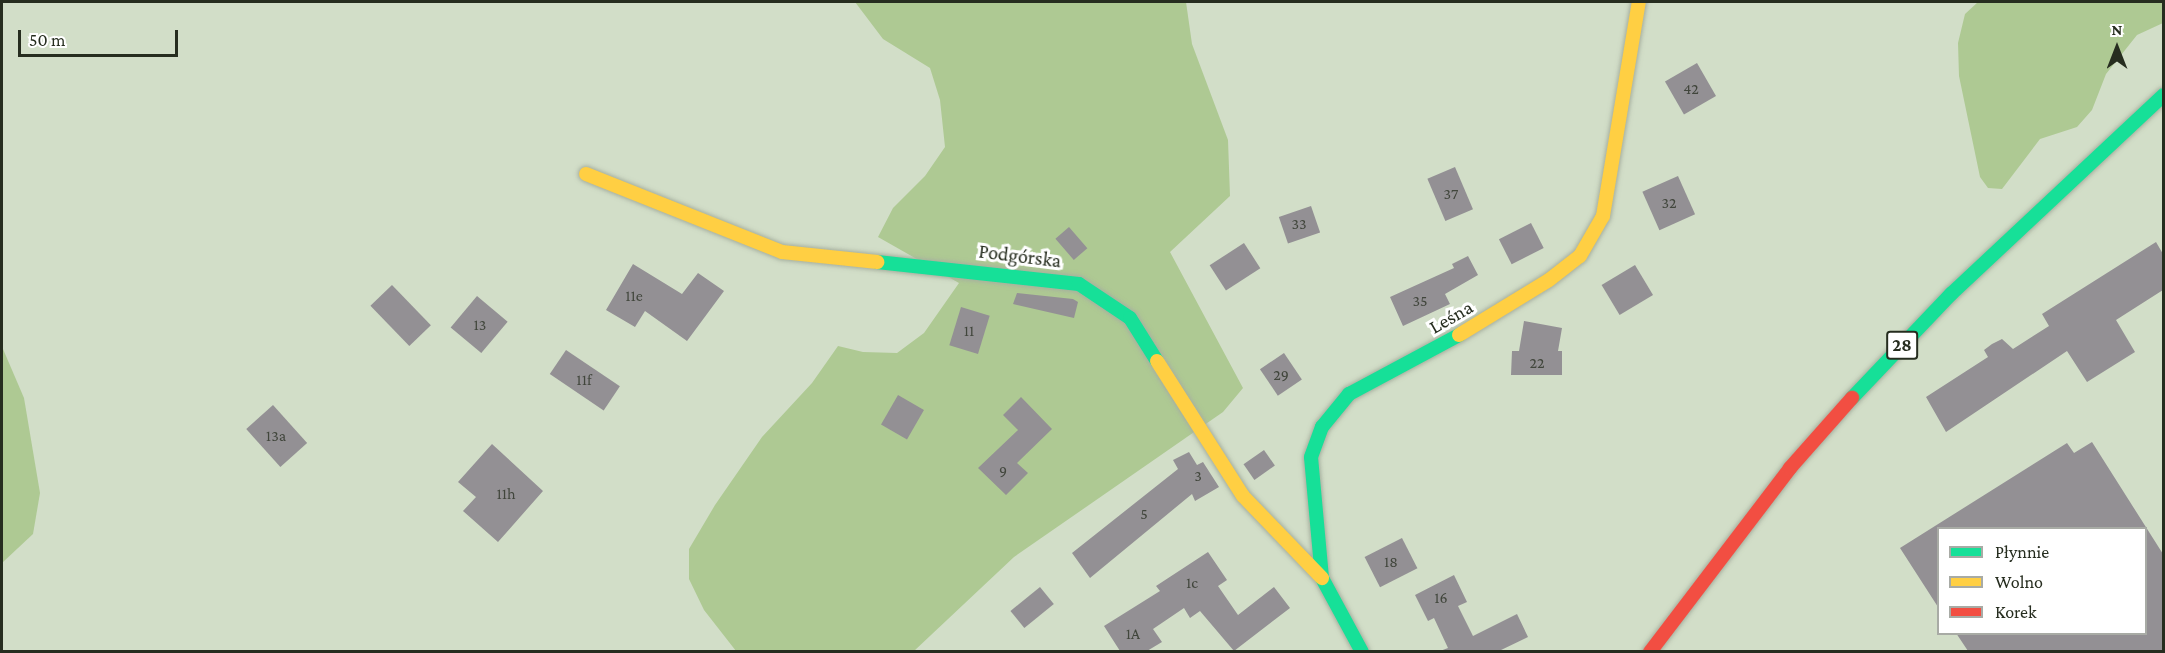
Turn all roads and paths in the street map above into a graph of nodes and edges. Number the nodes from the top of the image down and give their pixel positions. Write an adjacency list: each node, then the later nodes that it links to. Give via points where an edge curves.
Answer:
1 (1639, 2): 4 (street, Leśna, via 1603,216 1594,235 1580,256 1549,280 1453,339 1349,394 1322,427 1311,457)
2 (2163, 95): 6 (street, 28, via 1951,294 1867,382 1791,468)
3 (586, 174): 4 (street, Podgórska, via 782,252 1079,284 1130,318 1243,496)
4 (1322, 578): 5 (street, Leśna)
5 (1362, 651)
6 (1650, 651)

